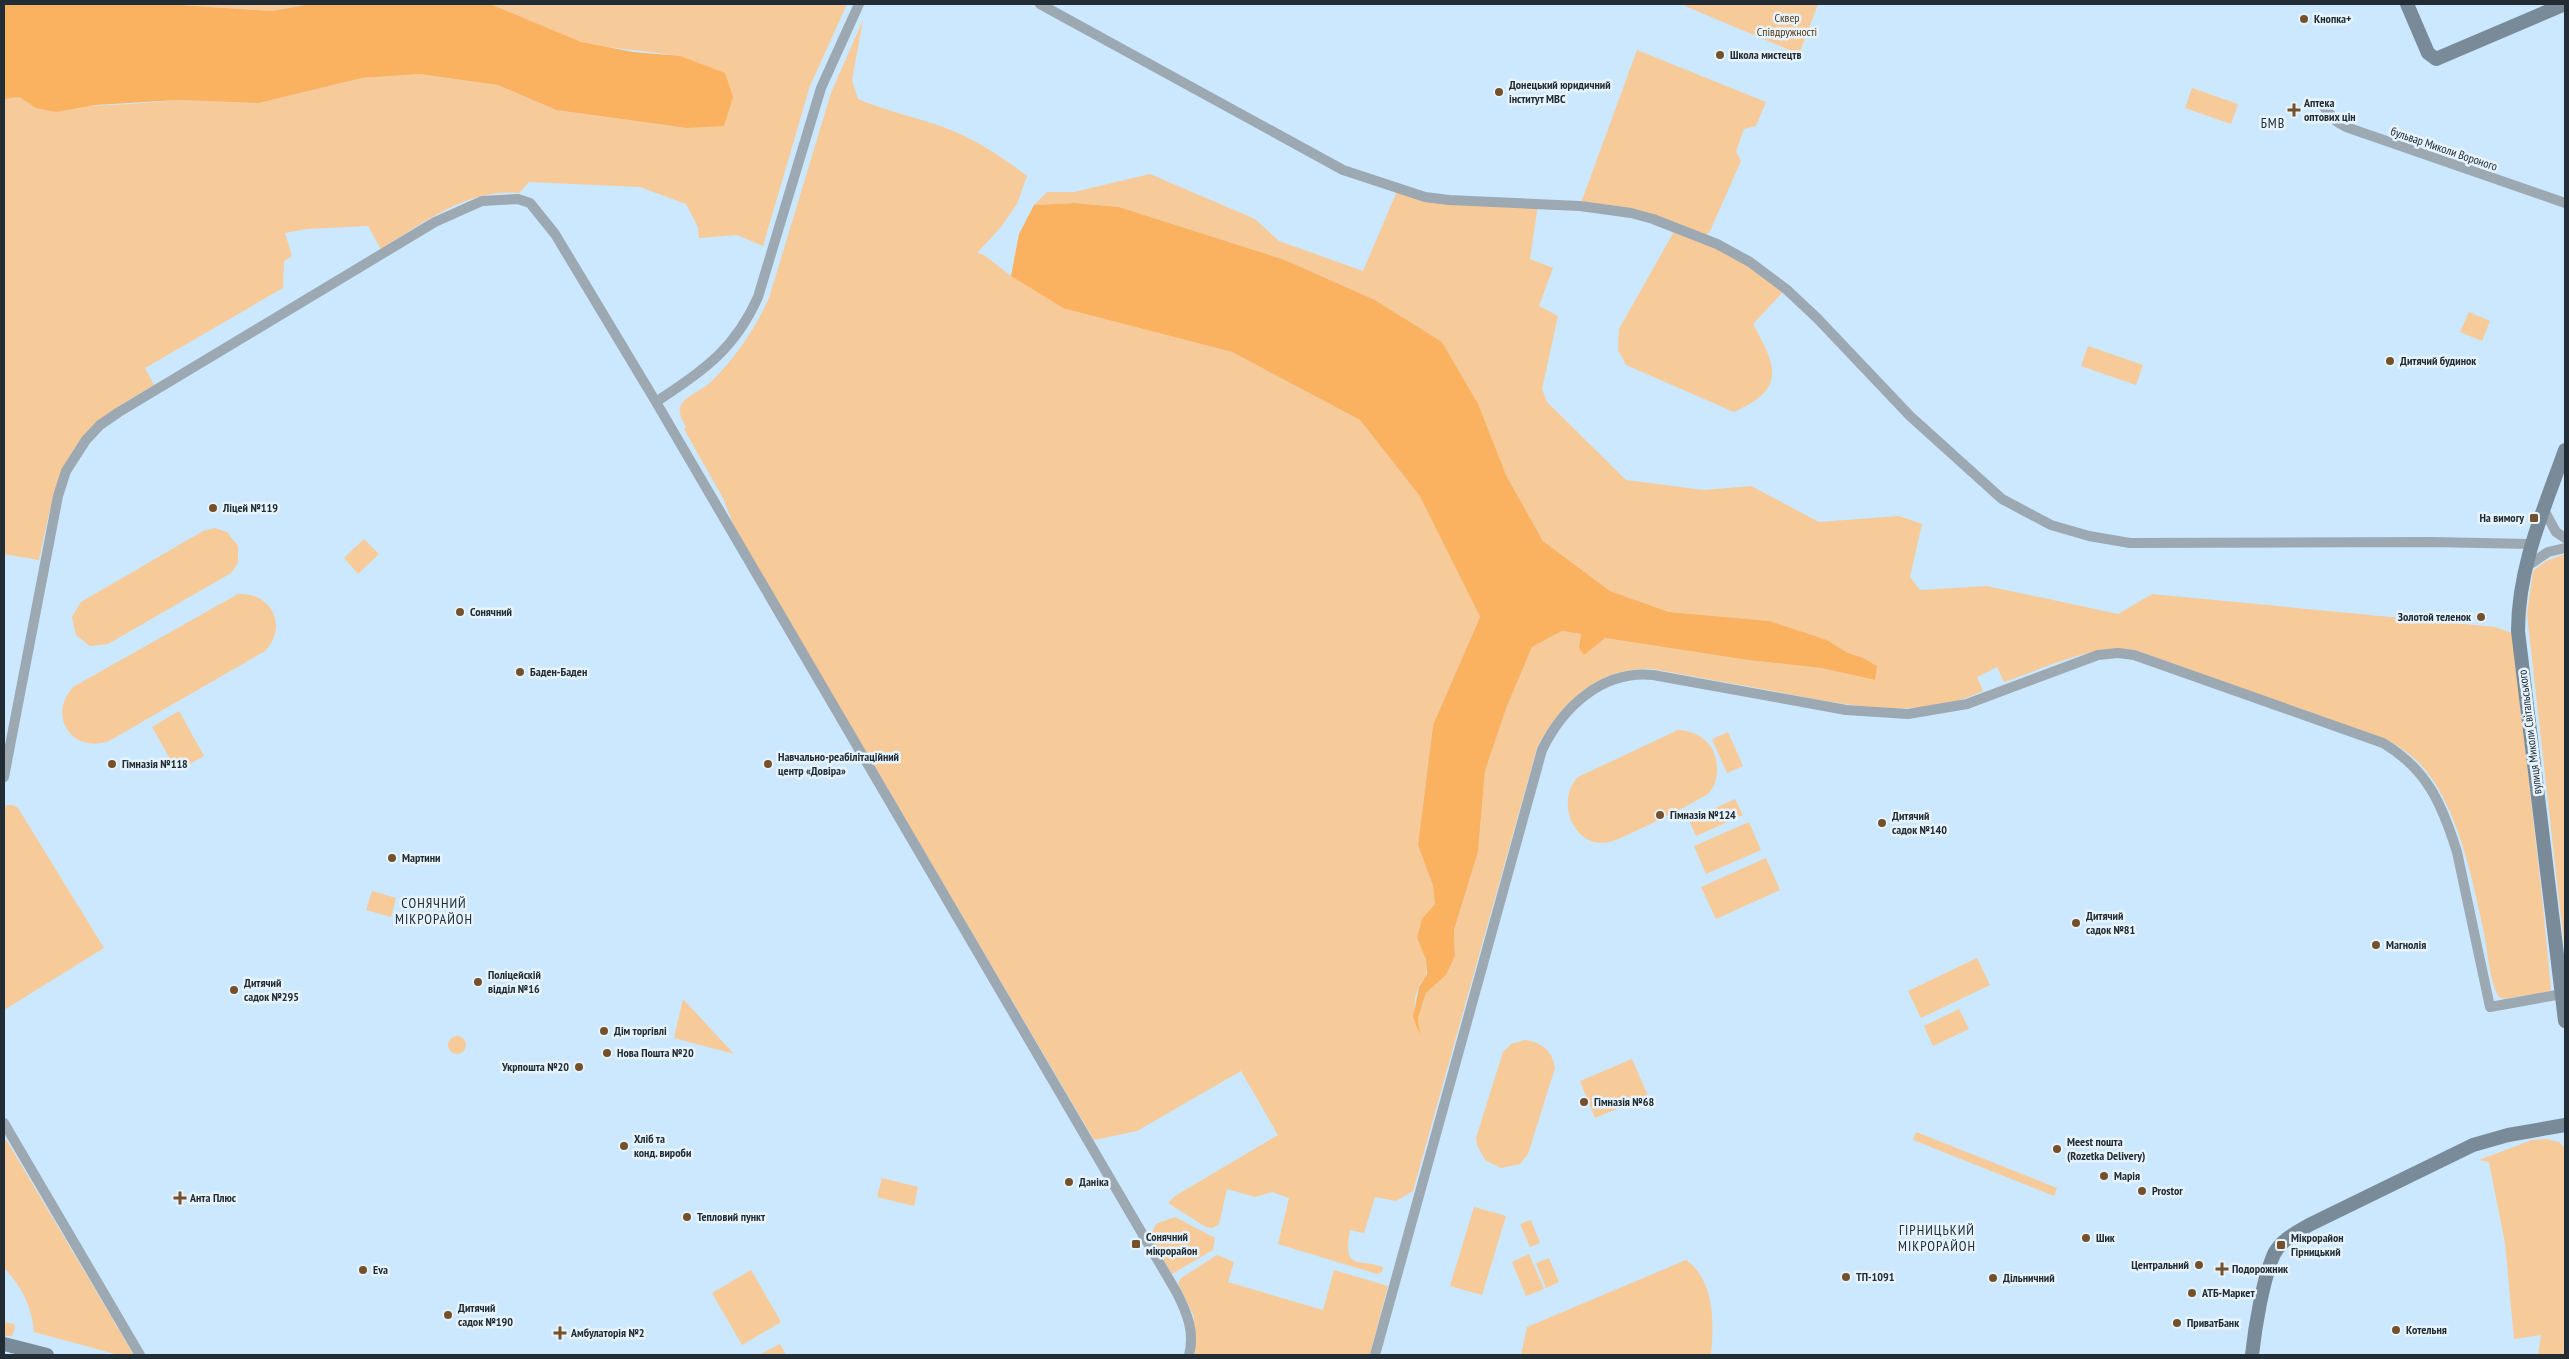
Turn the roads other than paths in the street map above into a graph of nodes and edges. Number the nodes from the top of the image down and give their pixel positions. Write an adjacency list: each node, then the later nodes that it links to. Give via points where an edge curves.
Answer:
1 (859, 4): 7 (street, via 821,88 749,318 714,362)
2 (1040, 4): 11 (street, via 1343,170 1424,196 1449,200 1580,206 1631,213 1717,244 1750,262 1786,289 1910,416 2002,499 2051,525 2130,543)
3 (2407, 4): 4 (street, via 2433,58)
4 (2565, 4)
5 (2323, 106): 6 (street, бульвар Миколи Вороного, via 2336,122 2346,127)
6 (2565, 203)
7 (656, 402): 14 (street, via 555,234 530,203 504,198 482,201 435,222 119,412 86,440 66,471 52,518); 22 (street, via 1177,1293 1190,1319)
8 (2565, 450): 9 (street, вулиця Миколи Світальського)
9 (2544, 510): 10 (street, via 2556,532); 11 (street, вулиця Миколи Світальського)
10 (2565, 538)
11 (2531, 544): 13 (street, вулиця Миколи Світальського)
12 (2565, 548): 13 (street, via 2548,552)
13 (2526, 567): 15 (street, вулиця Миколи Світальського, via 2518,604 2518,631)
14 (4, 777)
15 (2562, 994): 16 (street, вулиця Миколи Світальського); 23 (street, via 2490,1007 2451,832 2431,789 2404,756 2383,743 2134,655 2118,652 2098,655 1967,704 1908,714 1846,710 1641,673 1615,678 1575,702 1551,730 1542,750)
16 (2565, 1021)
17 (4, 1123): 21 (street)
18 (2565, 1125): 24 (street, via 2473,1145 2290,1236 2274,1254 2255,1327)
19 (4, 1344): 20 (street)
20 (48, 1355)
21 (140, 1355)
22 (1189, 1355)
23 (1375, 1355)
24 (2252, 1355)

